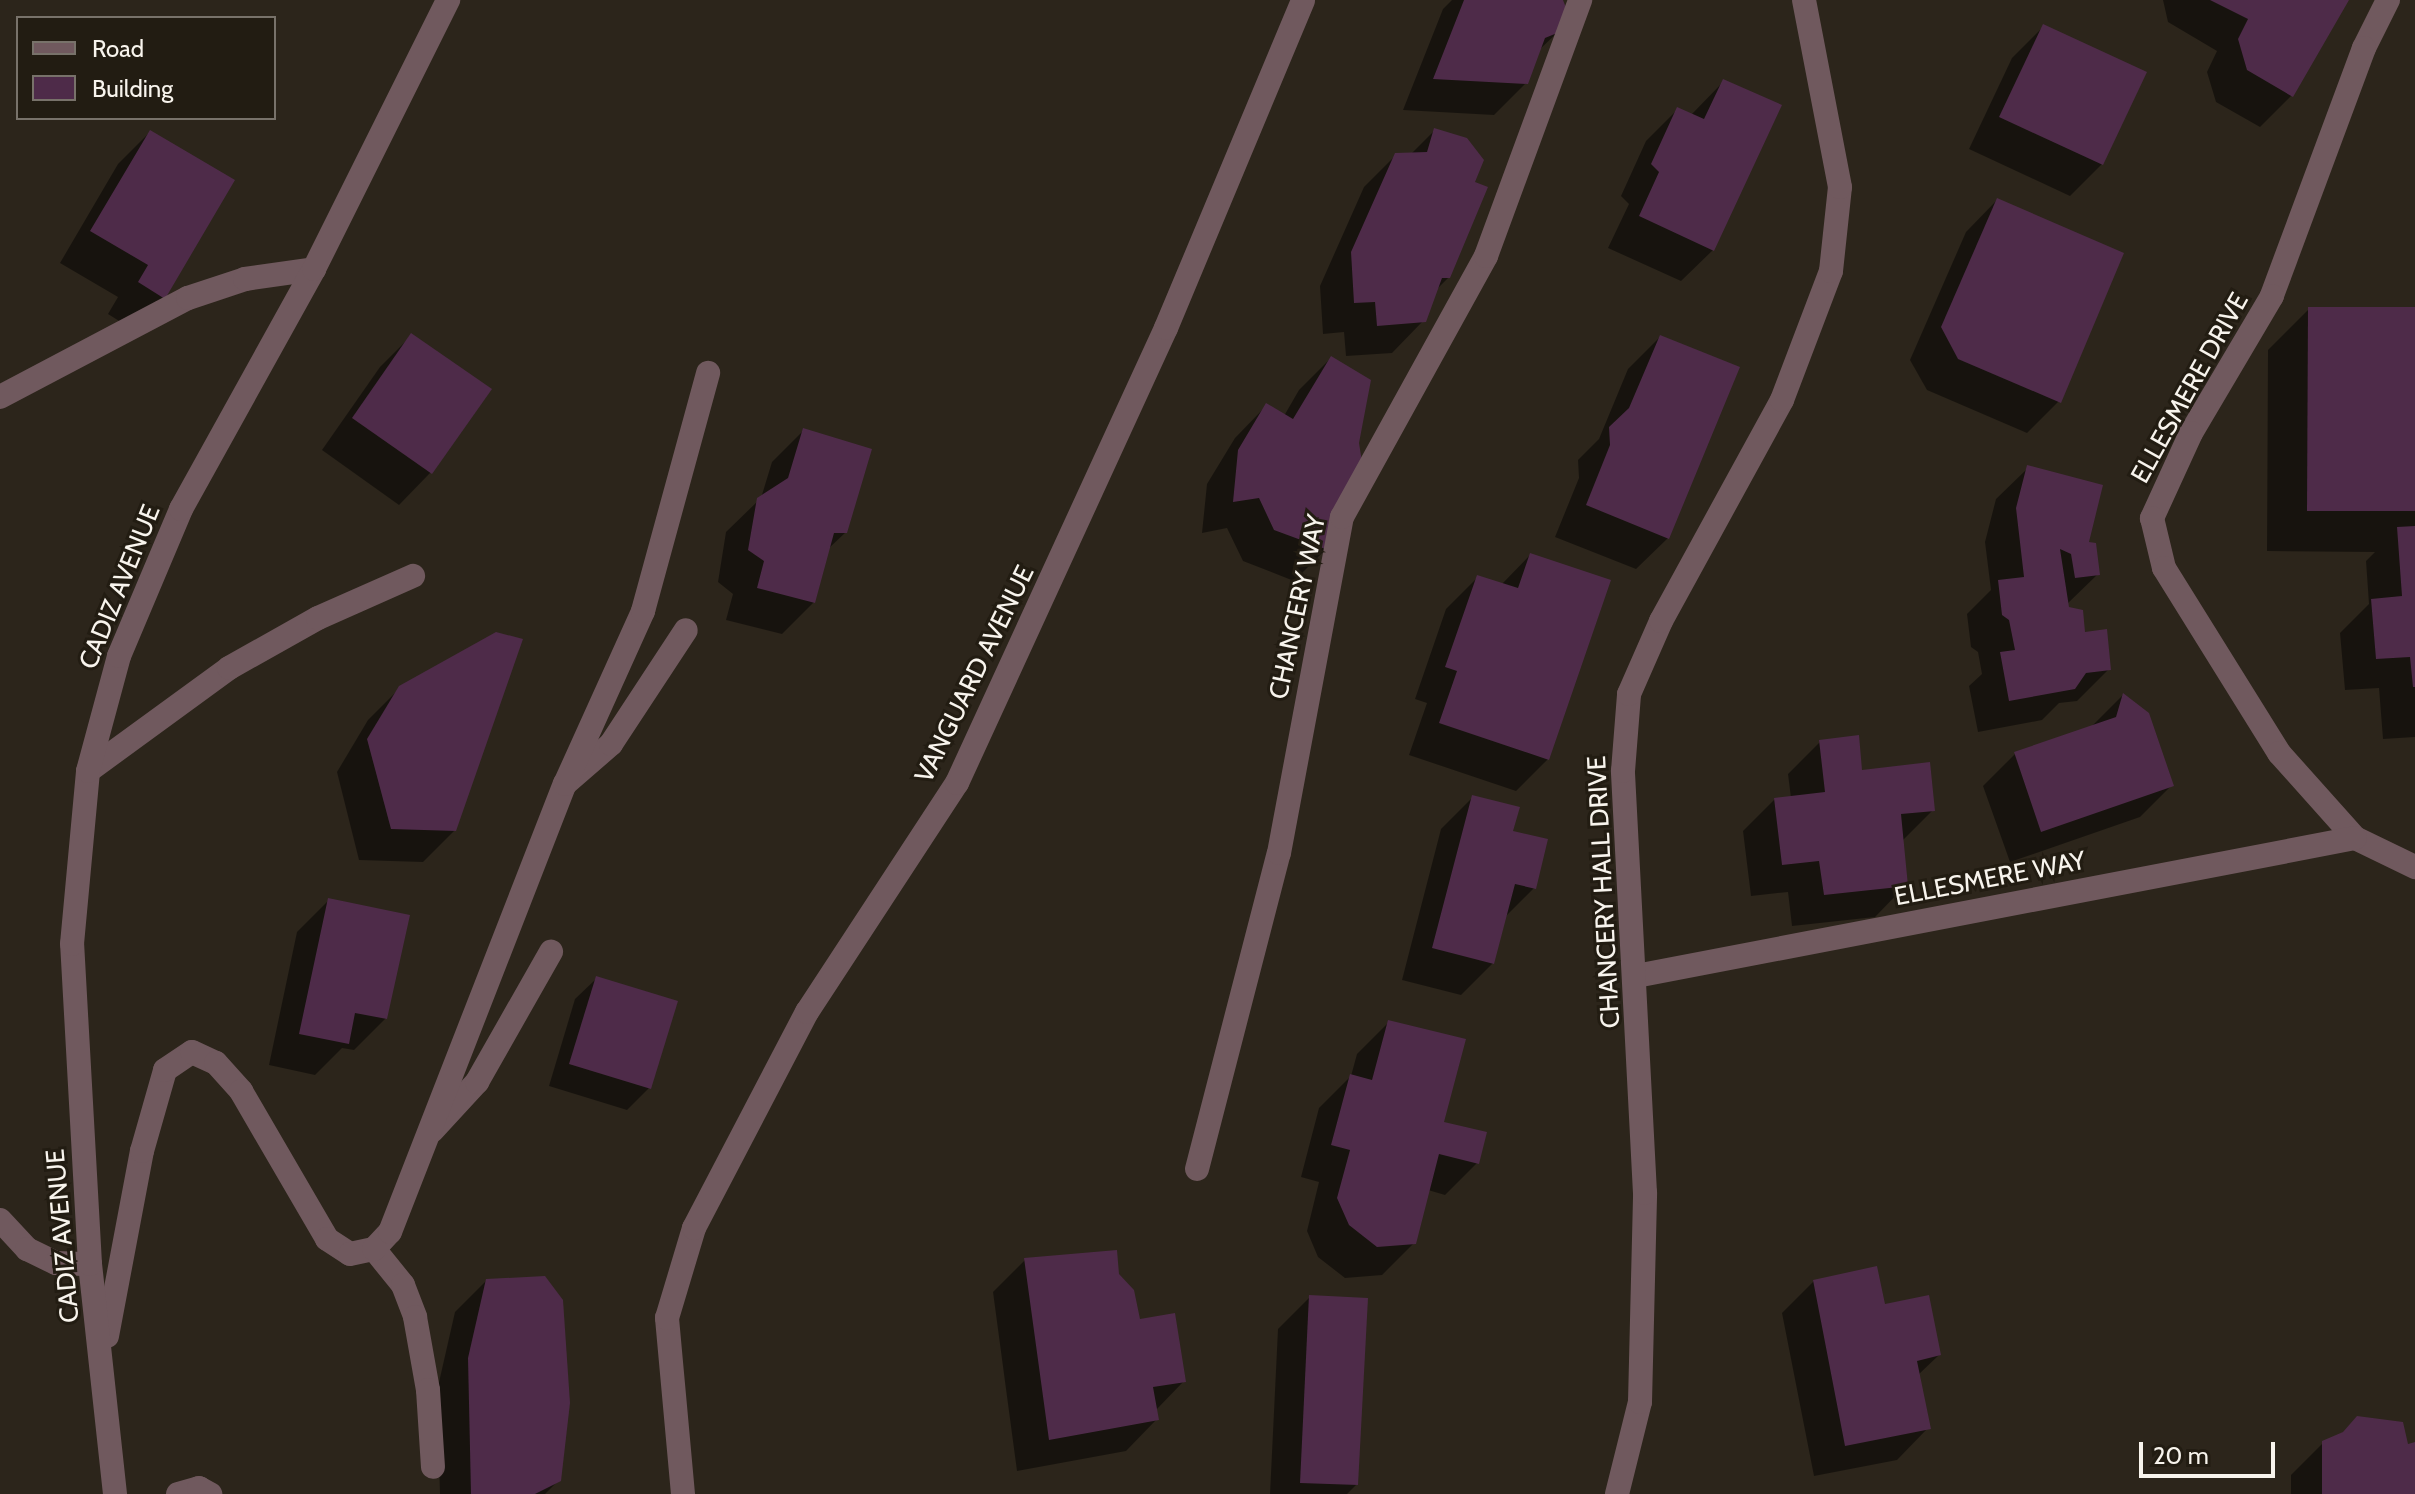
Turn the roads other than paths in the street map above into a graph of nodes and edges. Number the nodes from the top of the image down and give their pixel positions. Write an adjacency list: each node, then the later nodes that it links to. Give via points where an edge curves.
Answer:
1 (448, 0): 6 (street, CADIZ AVENUE)
2 (1303, 0): 27 (street, VANGUARD AVENUE, via 1166,328 957,783 807,1012 694,1228 667,1318)
3 (1580, 0): 18 (street, CHANCERY WAY, via 1486,256 1342,517 1279,853)
4 (1804, 0): 16 (street, CHANCERY HALL DRIVE, via 1840,187 1831,271 1782,400 1661,621 1629,694 1623,771)
5 (2388, 0): 13 (street, ELLESMERE DRIVE, via 2364,48 2272,296 2191,433 2152,518 2164,568 2279,753)
6 (314, 269): 8 (street, via 245,279 188,298); 11 (street, CADIZ AVENUE, via 181,509 119,656)
7 (708, 373): 12 (street, via 643,611)
8 (0, 397)
9 (413, 576): 11 (street, via 318,618 229,668)
10 (686, 630): 12 (street, via 611,744)
11 (88, 771): 21 (street, CADIZ AVENUE, via 72,944)
12 (565, 784): 17 (street)
13 (2355, 838): 14 (street, ELLESMERE DRIVE); 16 (street, ELLESMERE WAY)
14 (2415, 867)
15 (551, 952): 17 (street, via 477,1082)
16 (1636, 976): 28 (street, CHANCERY HALL DRIVE, via 1645,1193 1640,1402)
17 (432, 1131): 20 (street, via 407,1199)
18 (1197, 1169)
19 (0, 1220): 21 (street, via 41,1256 56,1263)
20 (374, 1249): 22 (street, via 350,1254 327,1239 241,1091 216,1063 192,1052 165,1070 142,1151); 23 (street, via 403,1285 415,1317 428,1390)
21 (90, 1264): 22 (street, CADIZ AVENUE)
22 (103, 1354): 24 (street, CADIZ AVENUE)
23 (433, 1467)
24 (115, 1494)
25 (178, 1494): 26 (street, via 199,1488)
26 (210, 1494)
27 (683, 1494)
28 (1617, 1494)

